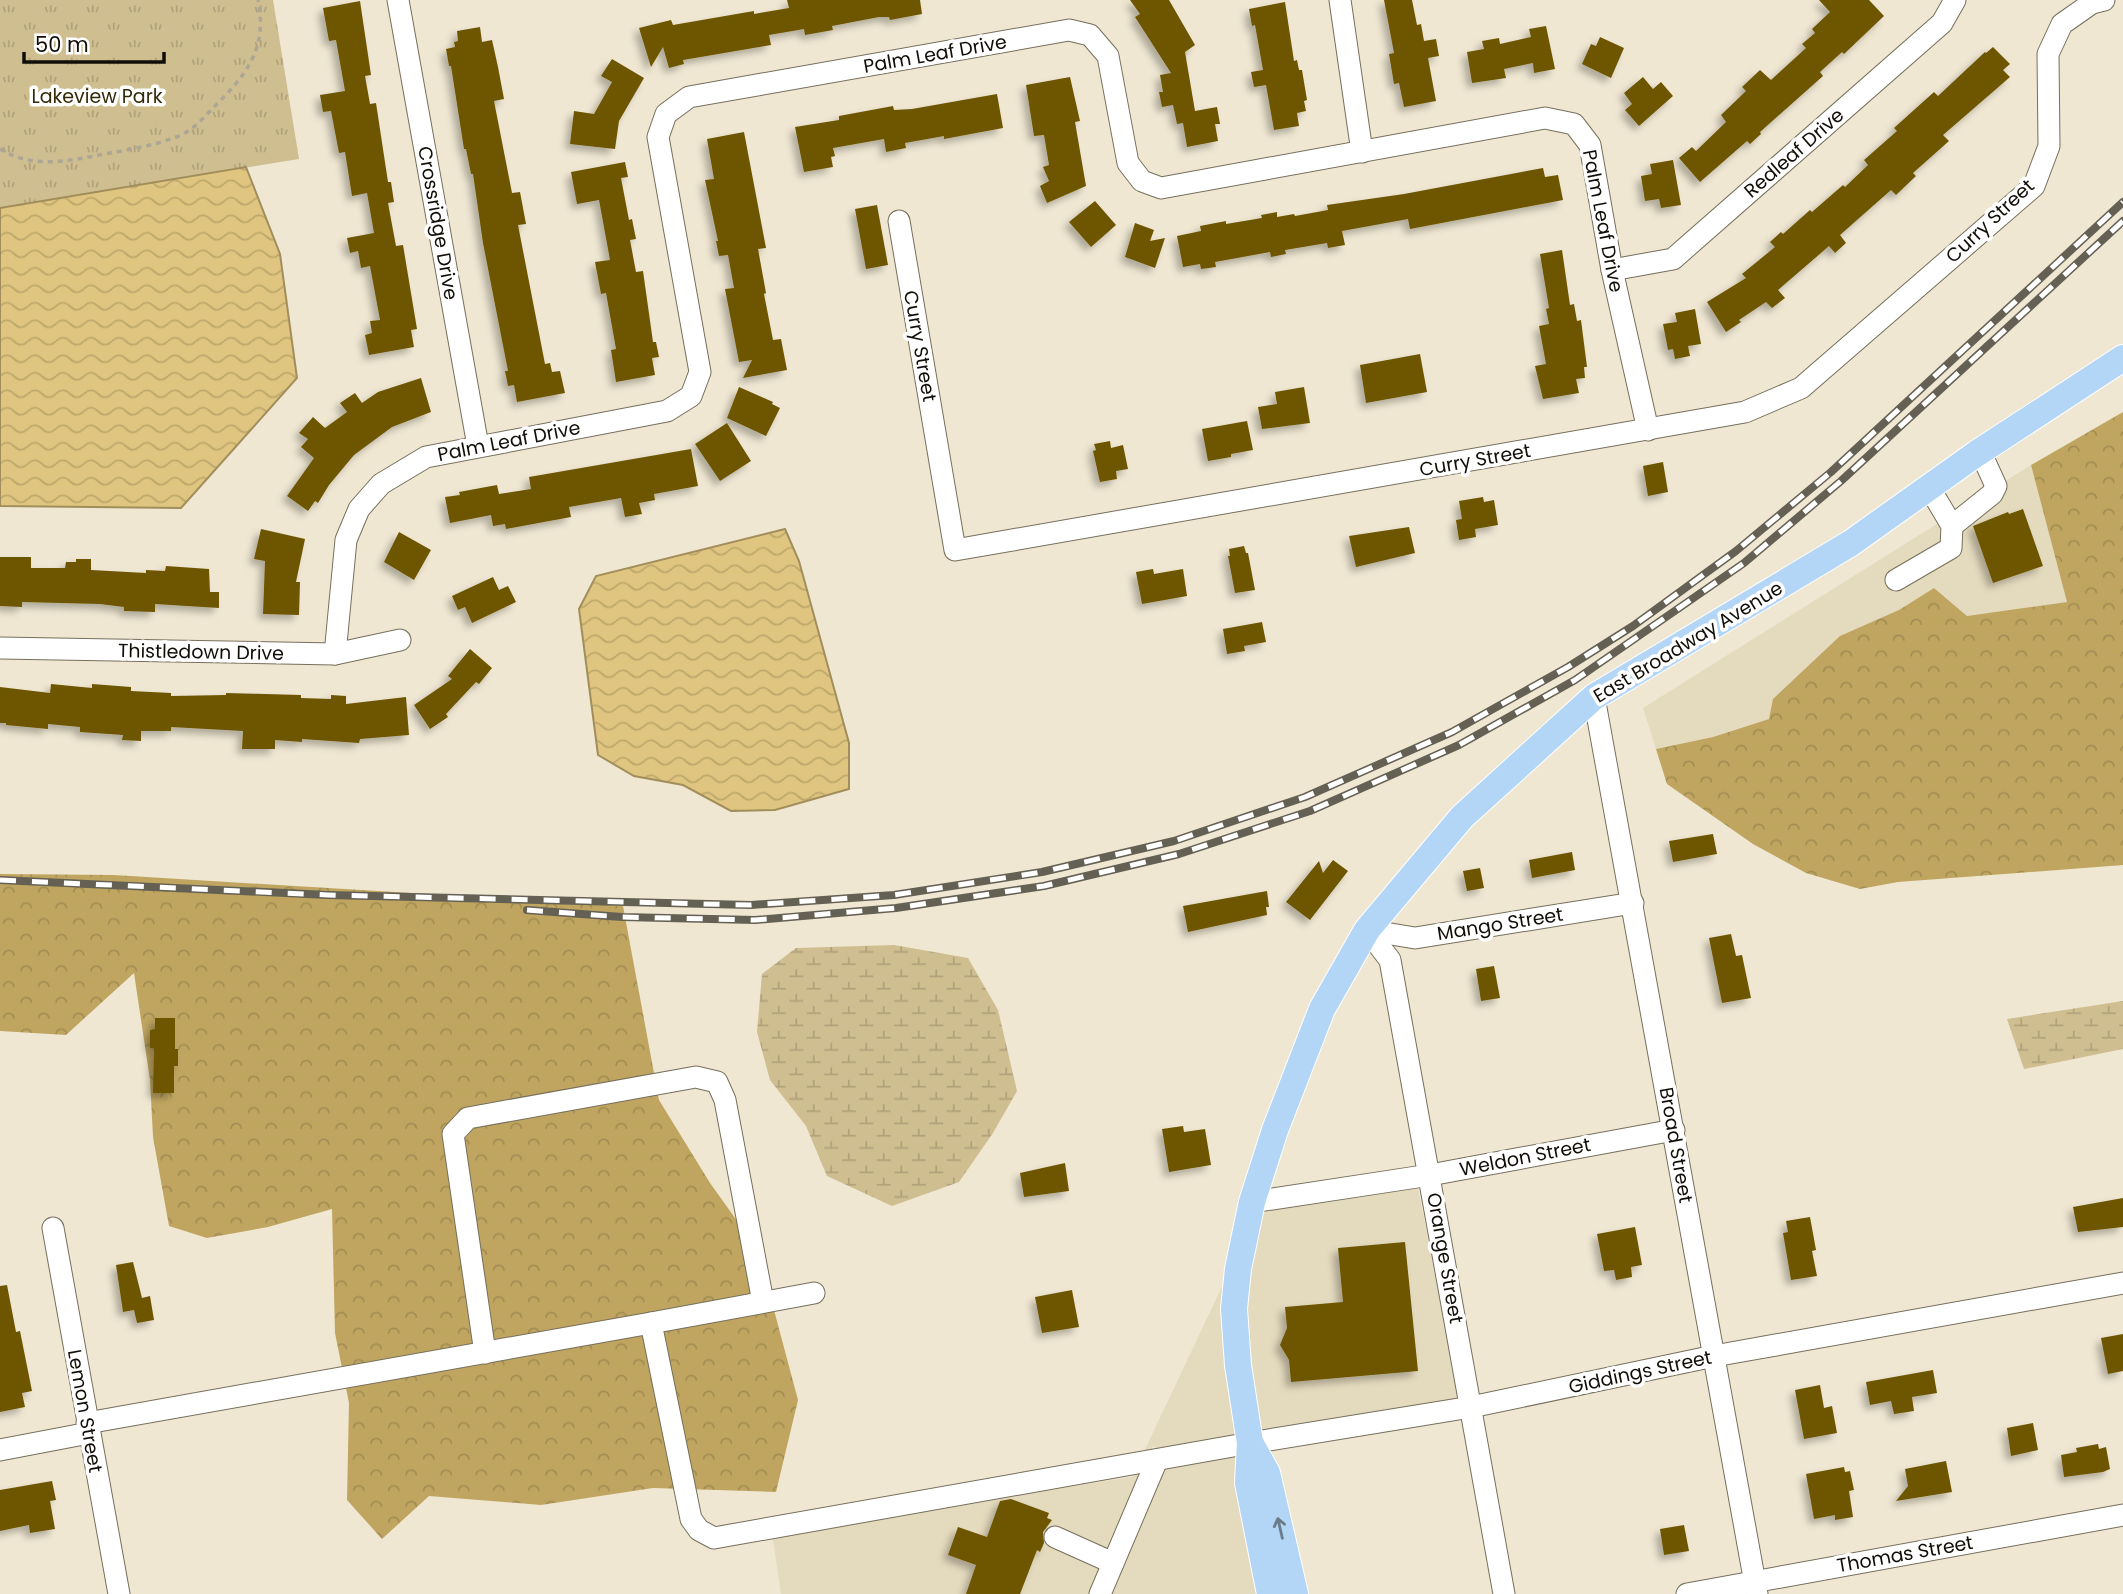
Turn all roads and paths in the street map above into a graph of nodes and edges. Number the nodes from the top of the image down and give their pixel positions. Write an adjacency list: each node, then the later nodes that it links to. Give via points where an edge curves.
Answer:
1 (258, 0): 6 (path, via 260,35 253,59 241,80 183,134 157,144 66,162 25,160)
2 (398, 0): 12 (street, Crossridge Drive)
3 (1340, 0): 7 (street)
4 (1955, 0): 9 (street, Redleaf Drive, via 1942,23 1673,259)
5 (2104, 0): 11 (street, Curry Street, via 2062,24 2048,54 2049,146 2034,186 1801,388 1745,412)
6 (0, 149)
7 (1362, 152): 9 (street, Palm Leaf Drive, via 1545,118 1574,124 1590,145); 12 (street, Palm Leaf Drive, via 1161,188 1142,181 1128,163 1108,56 1090,35 1069,30 689,97 666,114 658,137 699,372 691,396 667,411)
8 (898, 221): 11 (street, Curry Street, via 955,550)
9 (1612, 270): 11 (street, Palm Leaf Drive)
10 (2123, 358): 13 (main road, East Broadway Avenue)
11 (1648, 430)
12 (478, 446): 19 (street, Palm Leaf Drive, via 426,457 381,484 359,509 346,540)
13 (1980, 451): 14 (main road, East Broadway Avenue); 15 (street, via 1996,486)
14 (1929, 487): 15 (street); 20 (main road, East Broadway Avenue, via 1851,542)
15 (1952, 526): 16 (street, via 1951,548)
16 (1896, 580)
17 (400, 640): 19 (street, Thistledown Drive)
18 (0, 648): 19 (street, Thistledown Drive)
19 (335, 654)
20 (1594, 697): 21 (street, Broad Street); 22 (main road, East Broadway Avenue, via 1462,817)
21 (1633, 903): 22 (street, Mango Street, via 1415,938); 23 (street, Broad Street)
22 (1367, 930): 24 (street, Orange Street, via 1390,960); 25 (main road, East Broadway Avenue, via 1322,1009)
23 (1674, 1130): 24 (street, Weldon Street); 32 (street, Broad Street)
24 (1430, 1175): 25 (street, Weldon Street); 33 (street, Orange Street)
25 (1252, 1202): 35 (main road, East Broadway Avenue, via 1234,1309)
26 (53, 1228): 34 (street, Lemon Street)
27 (2123, 1283): 32 (street, Giddings Street)
28 (814, 1293): 29 (street)
29 (763, 1302): 30 (street); 31 (street, via 725,1100 717,1082 696,1077 468,1118 453,1134)
30 (651, 1323): 31 (street); 37 (street, Giddings Street, via 691,1519 714,1538)
31 (485, 1353): 34 (street)
32 (1714, 1356): 33 (street, Giddings Street); 41 (street, Broad Street)
33 (1471, 1407): 35 (street, Giddings Street); 46 (street, Orange Street)
34 (88, 1428): 36 (street); 42 (street, Lemon Street)
35 (1250, 1443): 37 (street, Giddings Street); 44 (main road, via 1248,1483); 45 (main road, one-way to 35, via 1267,1474)
36 (0, 1450)
37 (1157, 1460): 40 (street)
38 (2123, 1515): 41 (street, Thomas Street)
39 (1055, 1537): 40 (street)
40 (1113, 1563): 43 (street)
41 (1756, 1588): 47 (street, Thomas Street)
42 (119, 1594)
43 (1100, 1594)
44 (1270, 1594)
45 (1295, 1594)
46 (1504, 1594)
47 (1687, 1594)

